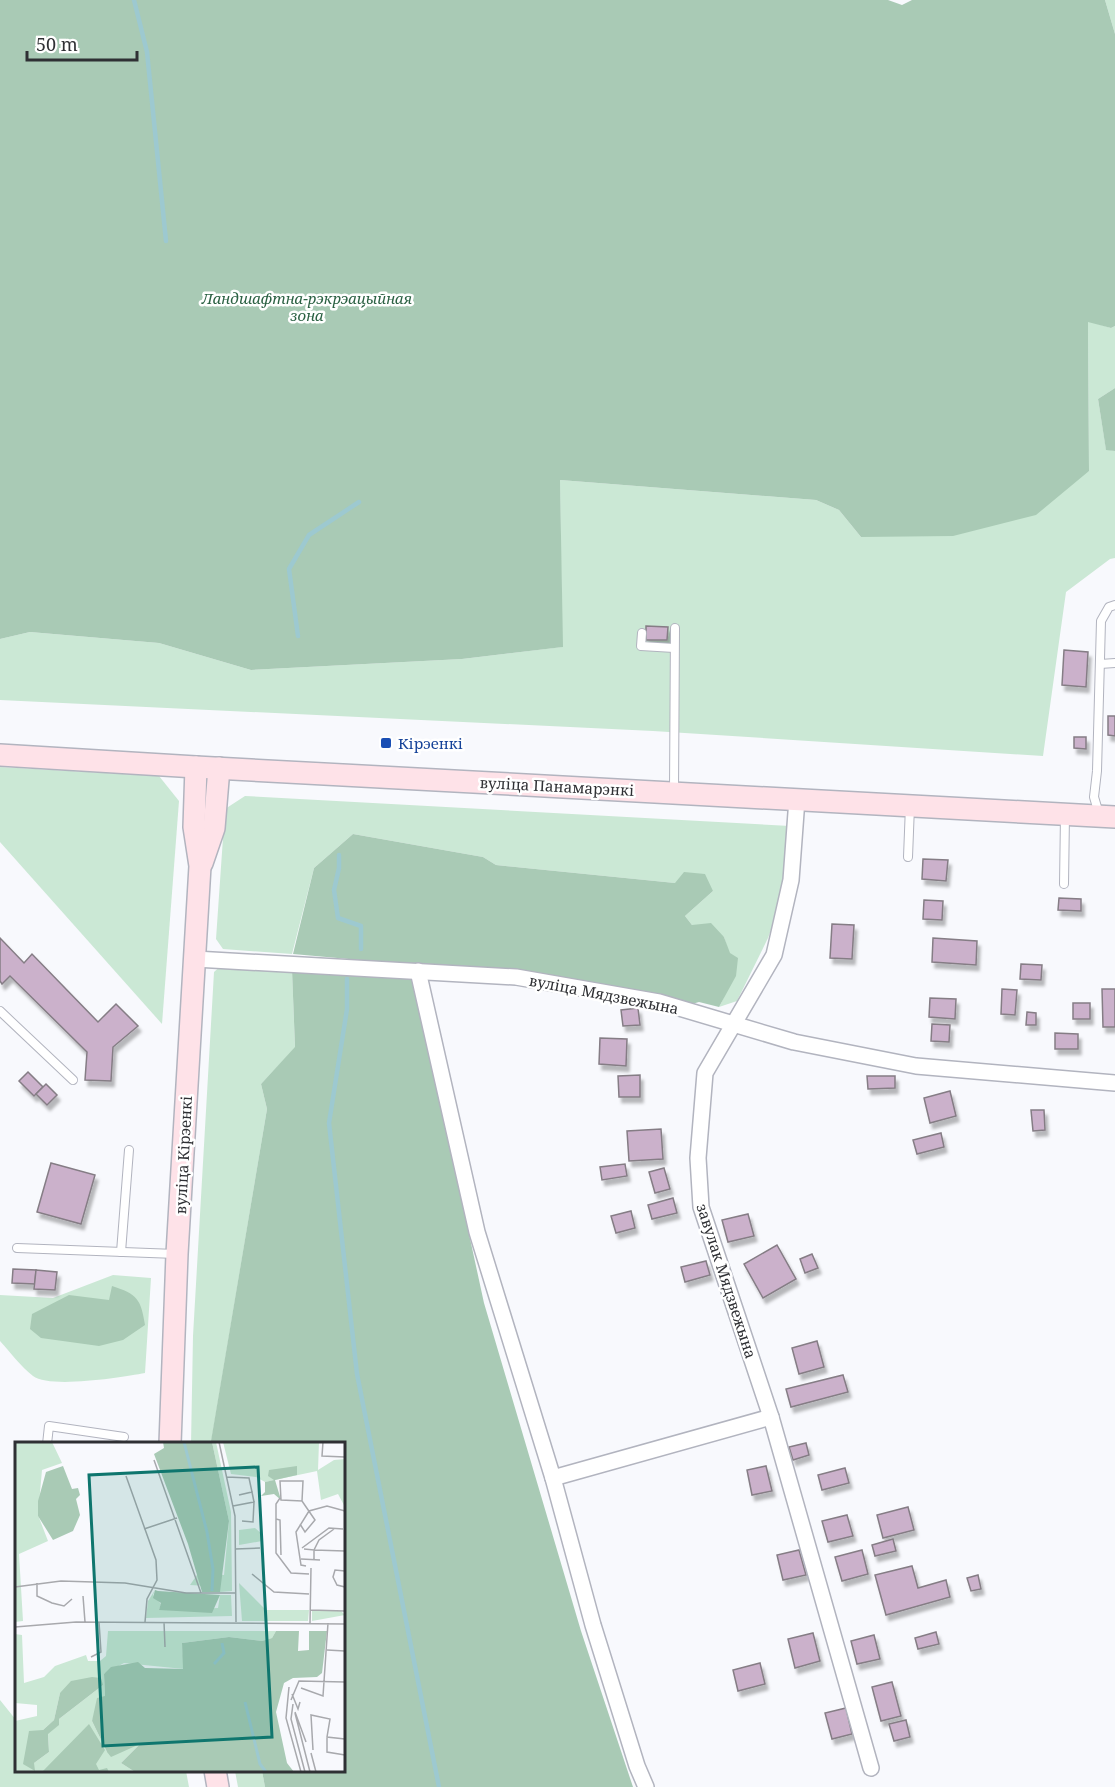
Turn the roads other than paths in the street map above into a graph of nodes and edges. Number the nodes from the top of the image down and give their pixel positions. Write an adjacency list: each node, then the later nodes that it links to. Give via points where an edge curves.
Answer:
1 (1115, 605): 6 (lane, via 1108,607 1101,621)
2 (675, 628): 4 (lane)
3 (642, 633): 4 (lane, via 641,646)
4 (674, 648): 10 (lane)
5 (1115, 663): 6 (lane)
6 (1100, 664): 14 (lane, via 1094,797)
7 (0, 755): 8 (main road, вуліца Панамарэнкі)
8 (196, 767): 9 (main road, вуліца Панамарэнкі); 16 (main road, вуліца Кірэенкі, via 194,827)
9 (219, 768): 10 (main road, вуліца Панамарэнкі); 16 (main road, вуліца Кірэенкі, via 214,828)
10 (674, 791): 11 (main road, вуліца Панамарэнкі)
11 (797, 799): 12 (main road, вуліца Панамарэнкі); 21 (street, завулак Мядзвежына, via 791,880 774,955)
12 (910, 805): 13 (main road, вуліца Панамарэнкі); 15 (lane)
13 (1065, 813): 14 (main road, вуліца Панамарэнкі); 17 (lane)
14 (1107, 816)
15 (908, 857)
16 (200, 866): 18 (main road, вуліца Кірэенкі)
17 (1064, 884)
18 (195, 959): 19 (street, вуліца Мядзвежына); 27 (main road, вуліца Кірэенкі)
19 (418, 971): 21 (street, вуліца Мядзвежына, via 516,977 659,1002); 32 (street, via 477,1232)
20 (0, 1011): 22 (lane)
21 (733, 1025): 23 (street, вуліца Мядзвежына, via 794,1042 916,1066); 28 (street, завулак Мядзвежына, via 705,1073 698,1158 701,1207)
22 (73, 1080)
23 (1115, 1083)
24 (129, 1150): 26 (lane)
25 (17, 1248): 26 (lane)
26 (122, 1252): 27 (lane)
27 (177, 1254): 31 (main road, вуліца Кірэенкі)
28 (771, 1417): 32 (street); 33 (street, завулак Мядзвежына)
29 (124, 1437): 30 (lane, via 49,1426)
30 (46, 1442)
31 (170, 1442)
32 (553, 1478): 36 (street, via 593,1625)
33 (871, 1768)
34 (215, 1772): 35 (main road)
35 (218, 1787)
36 (646, 1787)

